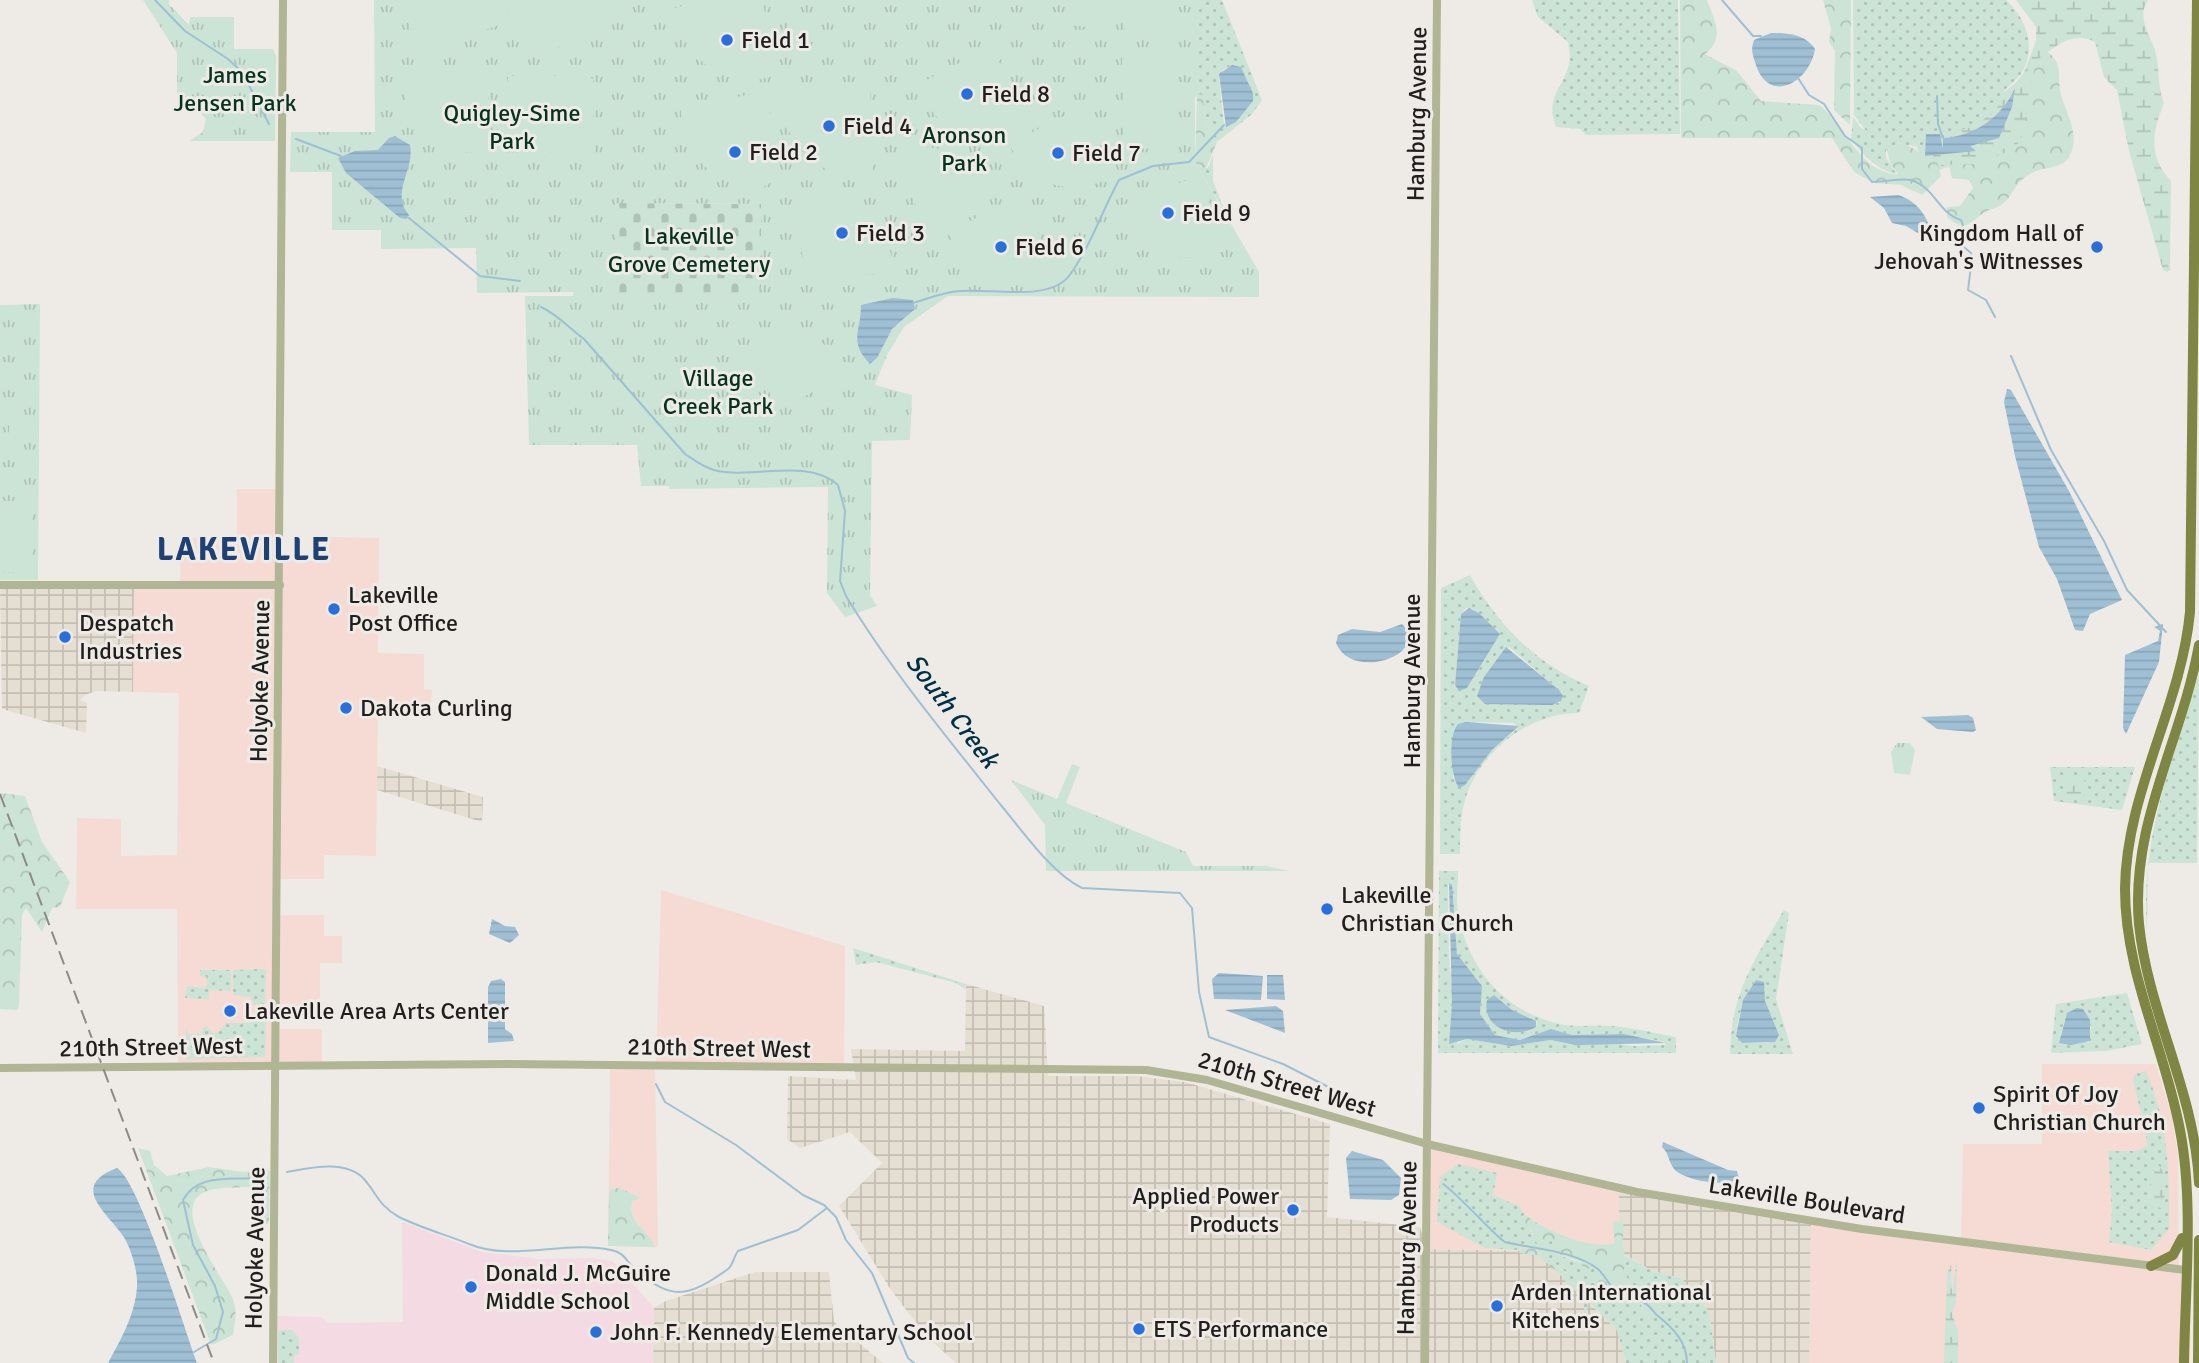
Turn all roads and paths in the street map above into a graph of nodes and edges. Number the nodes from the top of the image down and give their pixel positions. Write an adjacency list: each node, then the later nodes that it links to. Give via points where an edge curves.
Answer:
1 (283, 0): 5 (street, Holyoke Avenue)
2 (1437, 0): 9 (street, Hamburg Avenue)
3 (2197, 0): 11 (main road, via 2190,612 2180,670 2134,814 2125,884 2134,970 2180,1130)
4 (0, 585): 5 (street)
5 (280, 585): 7 (street, Holyoke Avenue)
6 (2199, 645): 10 (main road, via 2147,818 2138,901 2146,964 2189,1109)
7 (277, 1065): 8 (street, 210th Street West); 9 (street, 210th Street West, via 1146,1070 1207,1080); 17 (street, Holyoke Avenue)
8 (0, 1068)
9 (1427, 1144): 13 (street, Lakeville Boulevard, via 1619,1189 1736,1210); 18 (street, Hamburg Avenue)
10 (2199, 1183)
11 (2186, 1224): 13 (main road, via 2173,1255); 14 (main road)
12 (2199, 1240): 15 (main road)
13 (2151, 1266): 14 (street, Lakeville Boulevard)
14 (2185, 1270): 15 (main road); 19 (main road)
15 (2199, 1272): 16 (main road)
16 (2199, 1315): 20 (main road)
17 (273, 1363)
18 (1425, 1363)
19 (2184, 1363)
20 (2198, 1363)

